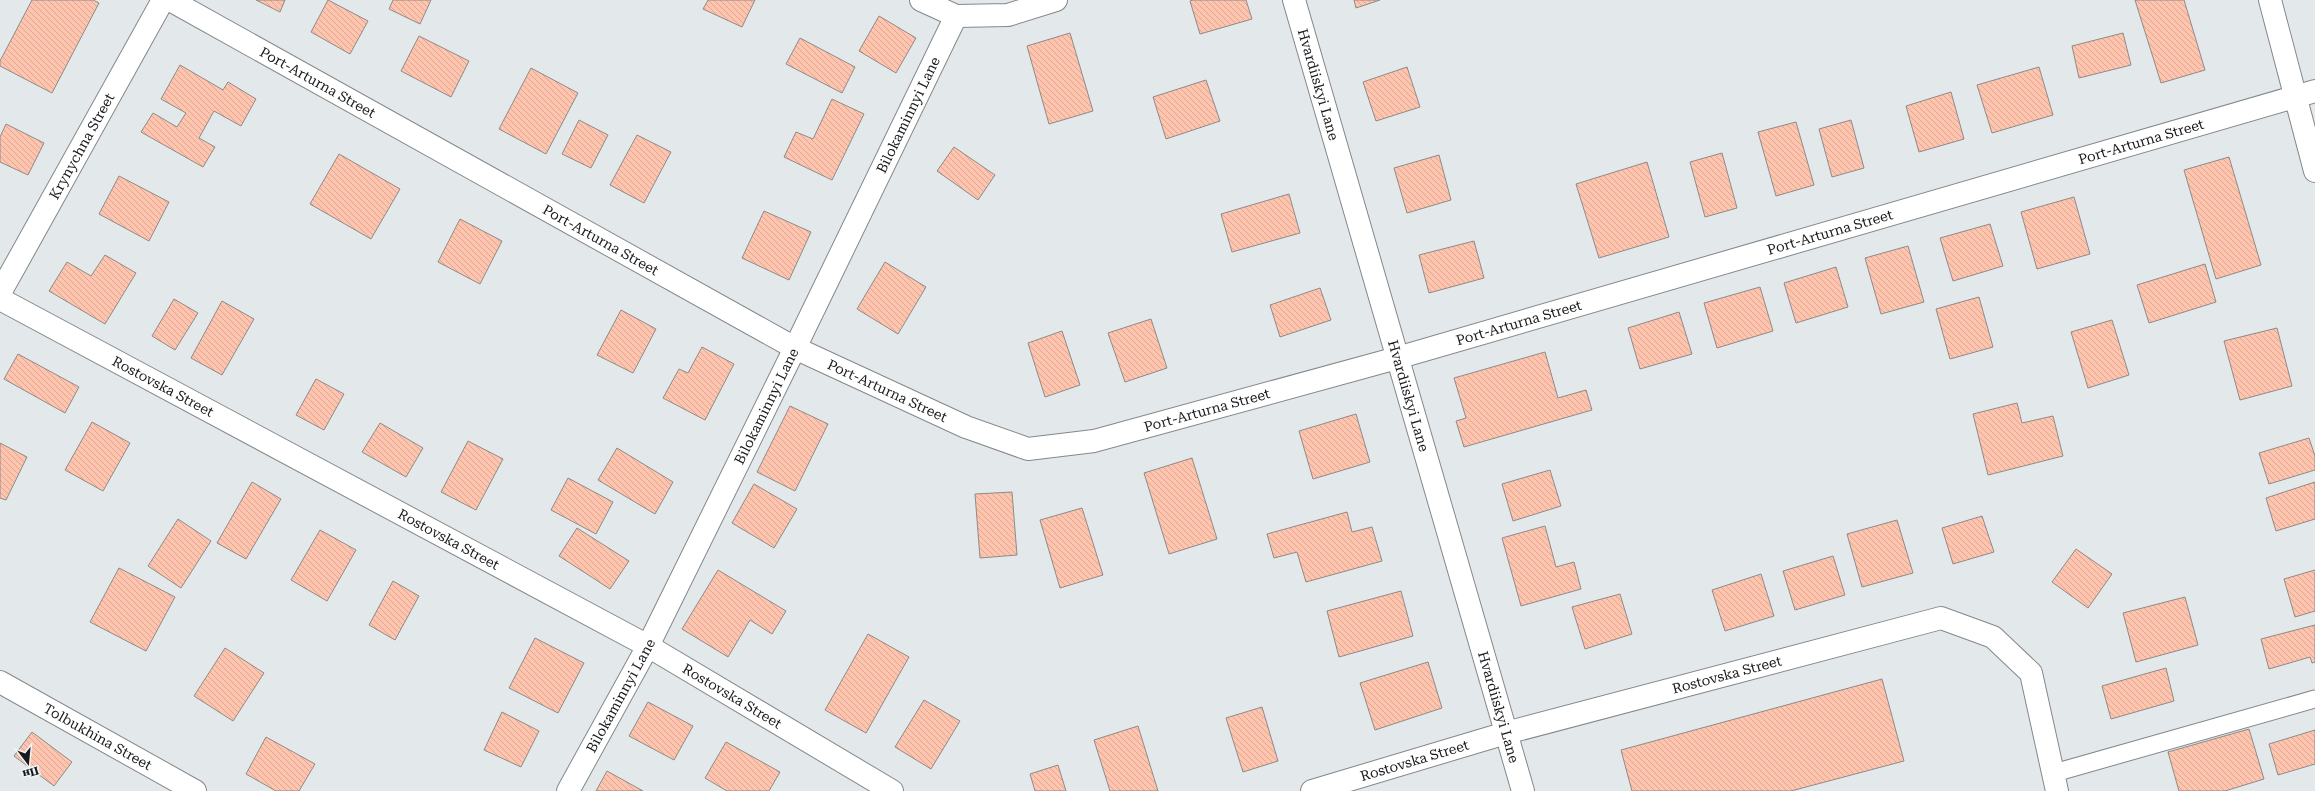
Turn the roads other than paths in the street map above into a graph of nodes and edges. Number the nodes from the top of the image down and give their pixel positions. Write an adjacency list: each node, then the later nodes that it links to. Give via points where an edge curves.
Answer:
1 (163, 0): 10 (street, Krynychna Street)
2 (170, 0): 12 (street, Port-Arturna Street)
3 (921, 0): 7 (street)
4 (1056, 0): 7 (street, via 1008,15)
5 (1294, 0): 13 (street, Hvardiiskyi Lane)
6 (2270, 0): 8 (street)
7 (956, 16): 12 (street, Bilokaminnyi Lane)
8 (2305, 94): 9 (street); 13 (street, Port-Arturna Street)
9 (2315, 170)
10 (0, 293)
11 (0, 299): 14 (street, Rostovska Street)
12 (795, 348): 13 (street, Port-Arturna Street, via 966,427 1028,449 1094,441); 14 (street, Bilokaminnyi Lane)
13 (1397, 358): 17 (street, Hvardiiskyi Lane)
14 (648, 646): 20 (street, Bilokaminnyi Lane); 21 (street, Rostovska Street)
15 (0, 682): 19 (street, Tolbukhina Street)
16 (2315, 699): 18 (lane)
17 (1506, 733): 18 (street, Rostovska Street, via 1941,618 1993,637 2031,673); 22 (street, Rostovska Street); 23 (street, Hvardiiskyi Lane)
18 (2056, 782)
19 (195, 791)
20 (568, 791)
21 (892, 791)
22 (1312, 791)
23 (1523, 791)

